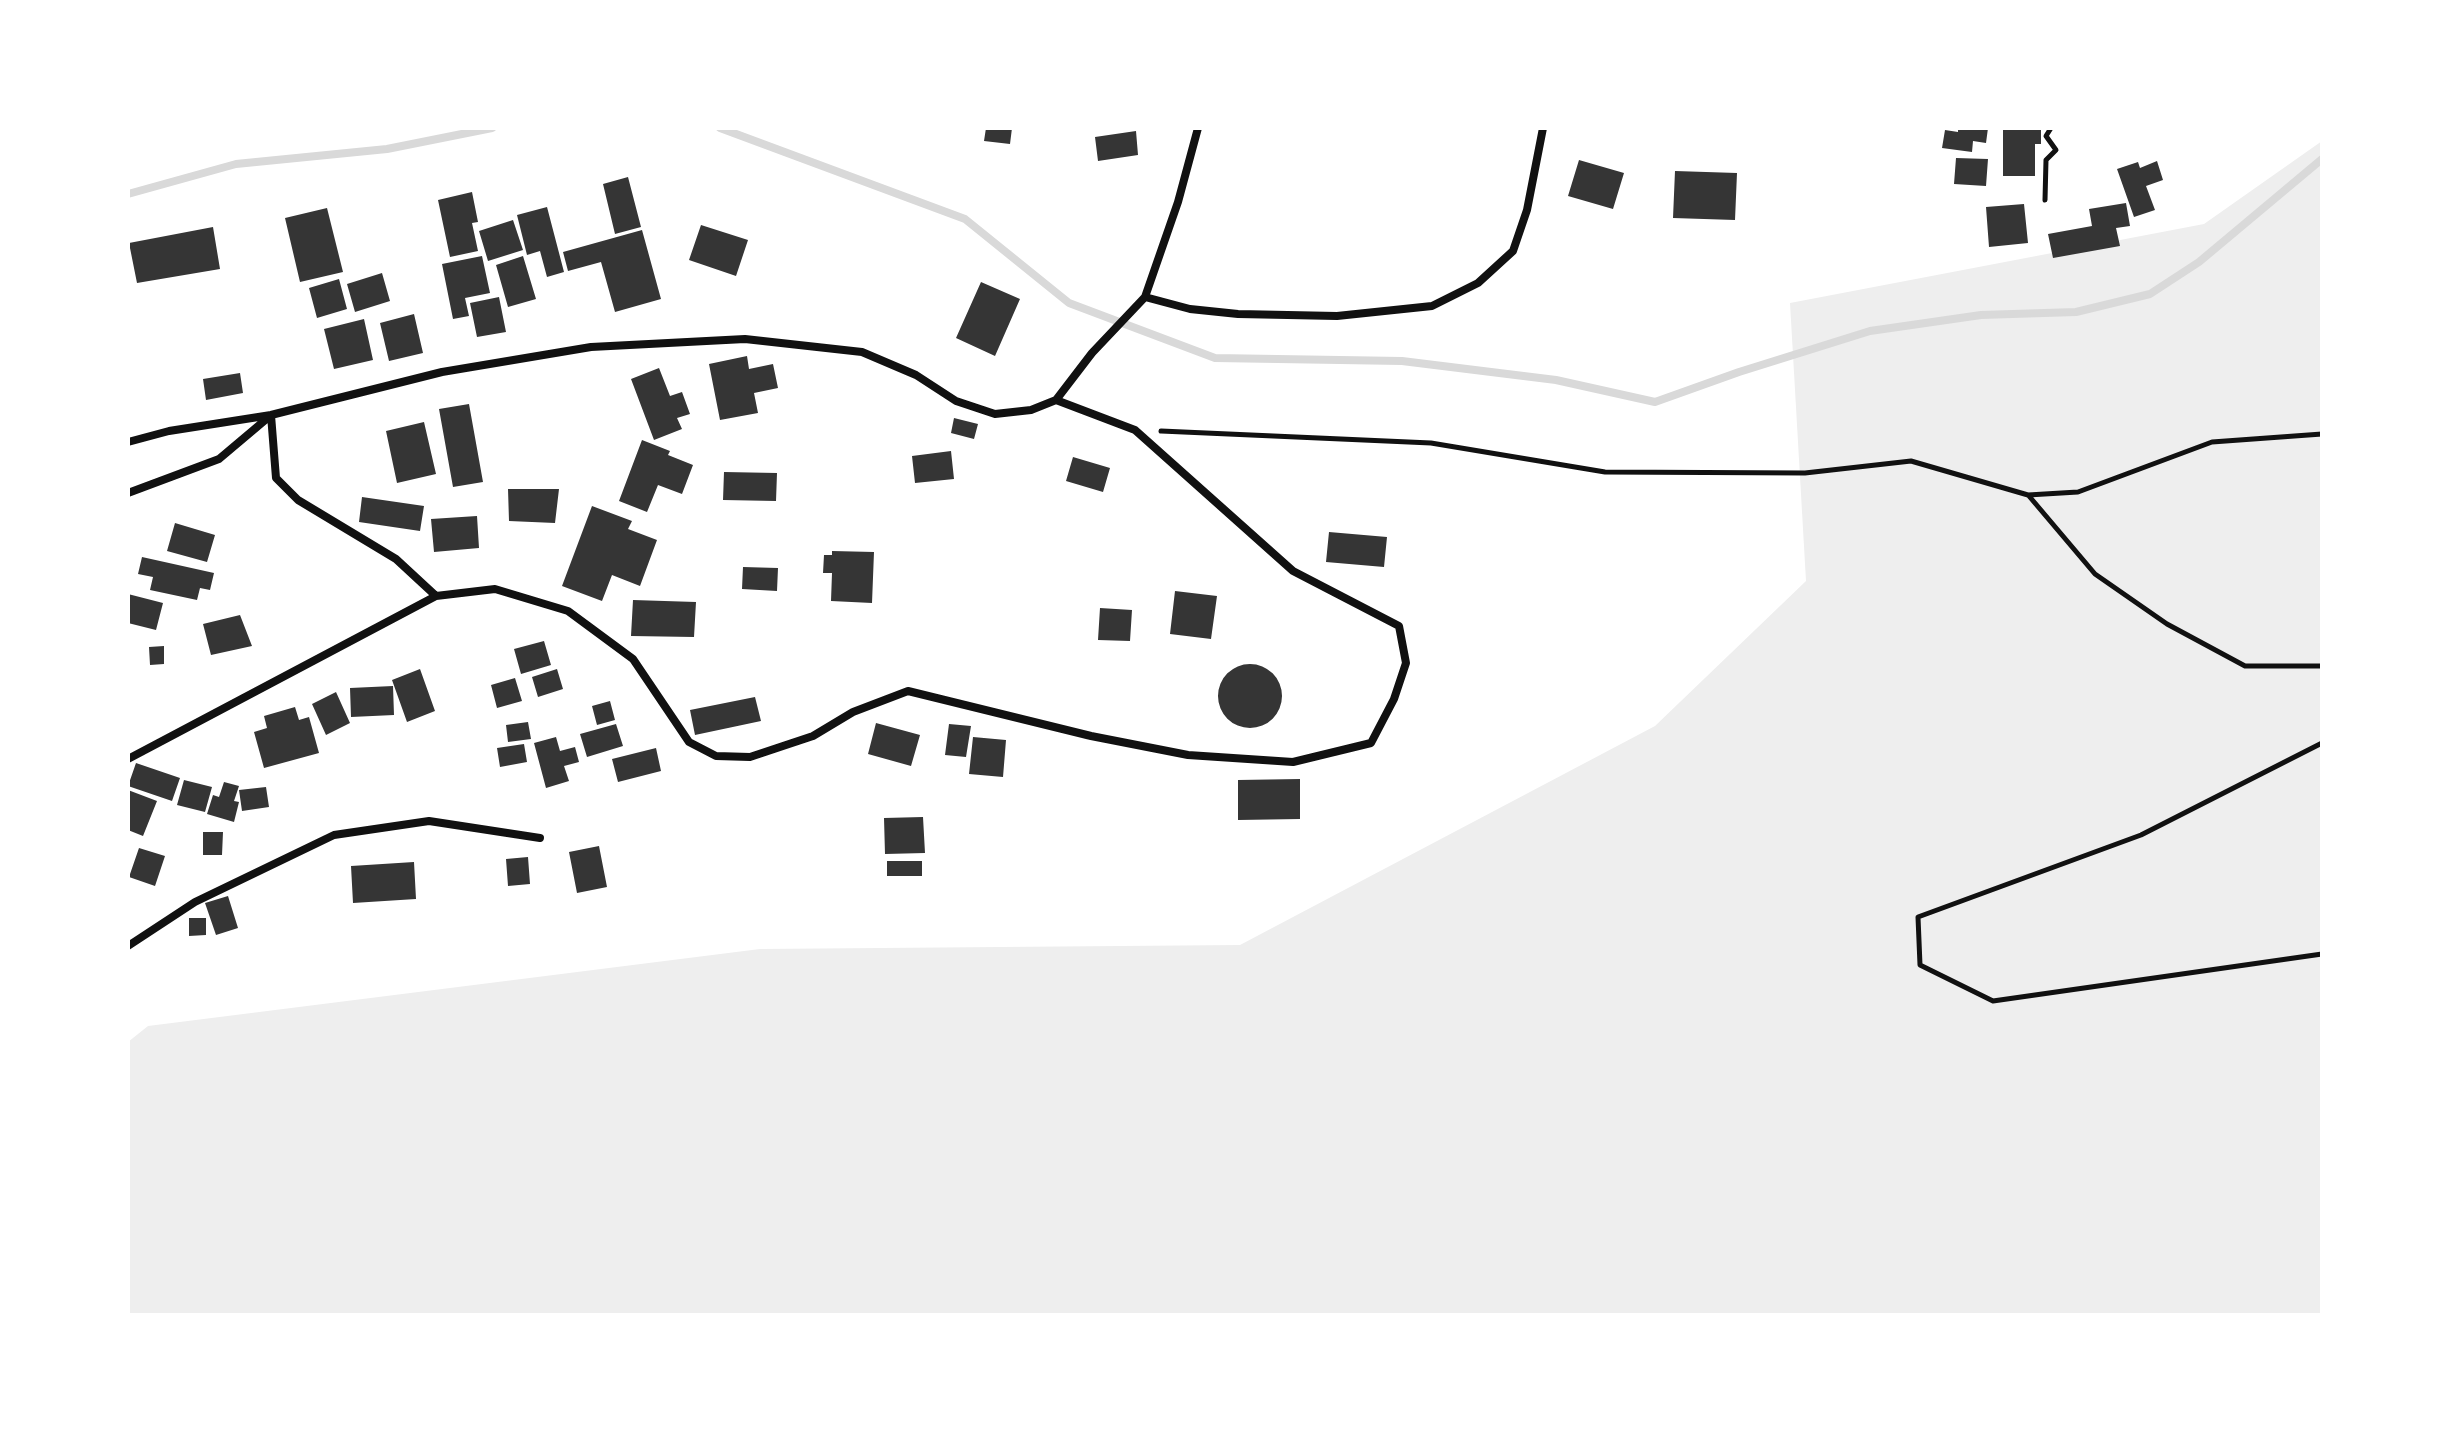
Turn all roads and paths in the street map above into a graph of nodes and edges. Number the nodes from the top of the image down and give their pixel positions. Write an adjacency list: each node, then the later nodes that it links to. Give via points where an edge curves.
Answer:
1 (1198, 128): 5 (street)
2 (1543, 128): 5 (street, via 1513,251 1478,283 1432,306 1337,316 1238,314)
3 (2051, 128): 4 (path, via 2046,136 2056,150 2046,160)
4 (2045, 200)
5 (1145, 297): 6 (street)
6 (1056, 400): 7 (street, via 1031,410 995,414 956,401 916,375 862,352 745,339 591,347 442,372); 8 (street)
7 (271, 415): 10 (street); 11 (street, via 219,459); 13 (street, via 276,478 298,500 396,559)
8 (1135, 430): 12 (path, via 1431,443 1605,472 1805,473 1911,461); 13 (street, via 1293,571 1399,626 1406,663 1371,743 1293,762 1188,755 908,691 853,712 813,736 750,757 716,756 689,742 633,659 568,611 495,589)
9 (2322, 434): 12 (path, via 2212,442 2078,492)
10 (128, 442)
11 (128, 493)
12 (2028, 495): 14 (path, via 2095,574 2167,624 2245,666)
13 (436, 596): 16 (street)
14 (2322, 666)
15 (2322, 743): 19 (path, via 2141,835 1918,917 1920,965 1993,1001)
16 (128, 759)
17 (540, 838): 18 (street, via 429,821 334,835 195,902)
18 (128, 946)
19 (2322, 954)

